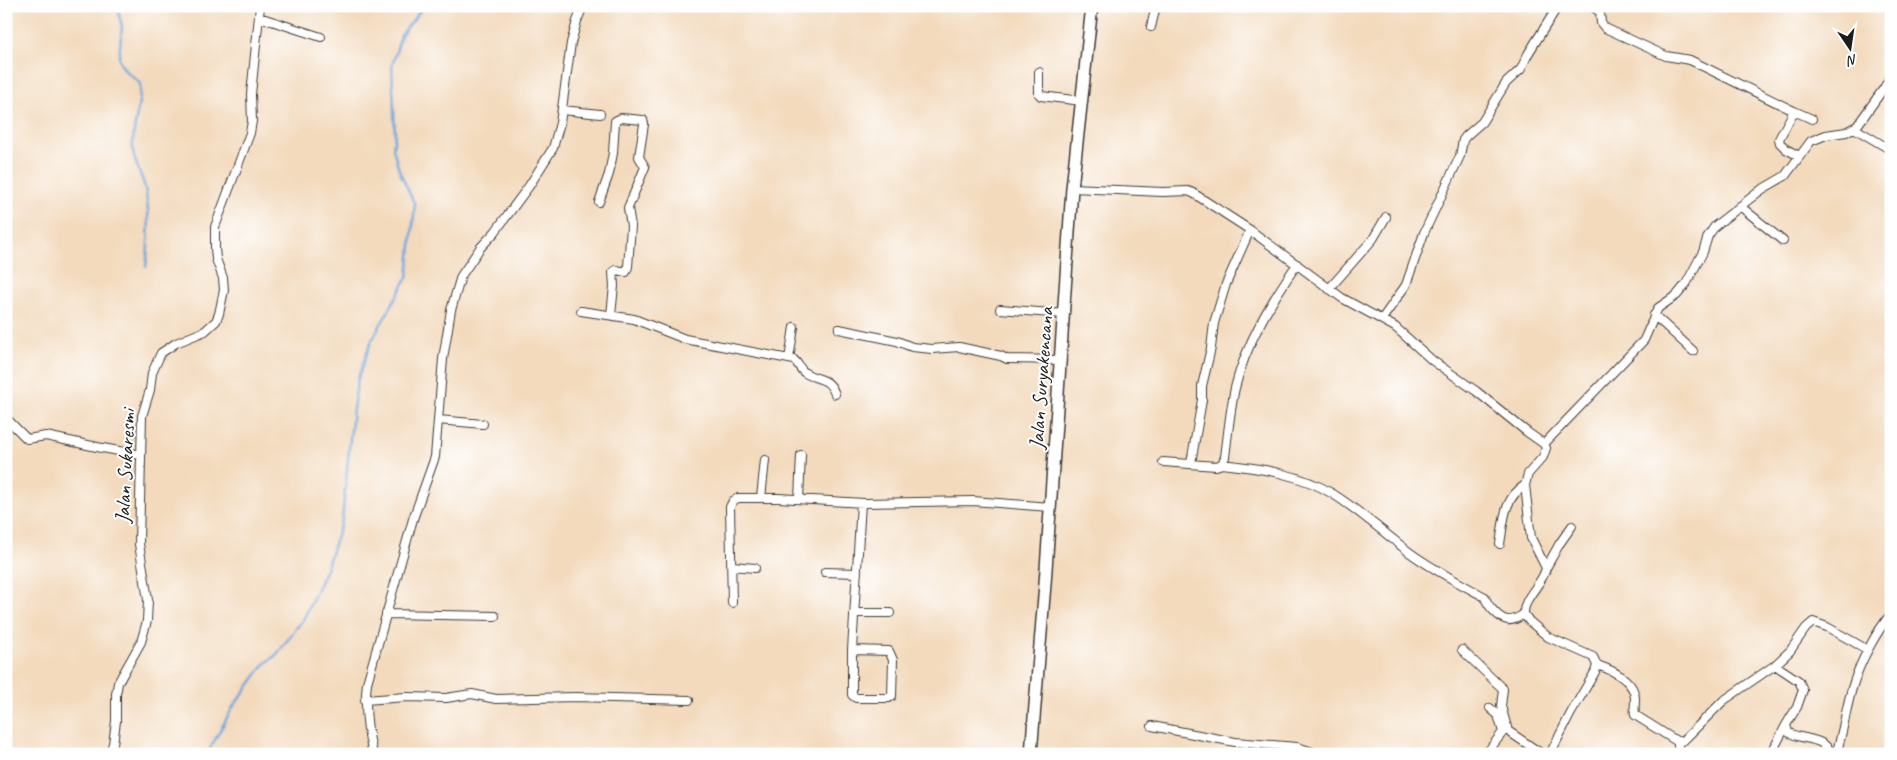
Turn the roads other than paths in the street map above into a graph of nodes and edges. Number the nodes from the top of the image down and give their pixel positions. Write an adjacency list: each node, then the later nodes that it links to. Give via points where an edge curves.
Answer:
1 (260, 6): 9 (street, Jalan Sukaresmi)
2 (584, 6): 15 (street, via 571,43)
3 (1092, 6): 14 (street, Jalan Suryakencana)
4 (1156, 6): 10 (street)
5 (1558, 6): 35 (street, via 1521,68 1506,83 1482,122 1463,140 1460,156 1424,233 1406,285)
6 (1592, 6): 16 (street, via 1600,12 1601,23 1606,28 1666,56 1690,60)
7 (1886, 6): 8 (street)
8 (1891, 9)
9 (259, 18): 11 (street); 46 (street, Jalan Sukaresmi, via 250,133 214,236 216,259 224,284 219,314 205,331 161,353 152,373 142,416)
10 (1151, 27)
11 (320, 37)
12 (1039, 72): 14 (street, via 1040,96)
13 (1891, 76): 19 (street)
14 (1082, 101): 22 (street, Jalan Suryakencana)
15 (562, 110): 17 (street); 43 (street, via 556,138 547,158 461,276 442,359)
16 (1794, 111): 18 (street); 21 (street, via 1779,139 1786,149)
17 (600, 114)
18 (1812, 119)
19 (1854, 128): 20 (street); 21 (street, via 1816,139)
20 (1891, 150)
21 (1799, 156): 24 (street, via 1785,176)
22 (1072, 188): 26 (street, via 1188,191); 32 (street, Jalan Suryakencana)
23 (599, 202): 33 (street, via 614,153 615,121 621,118 643,120 639,157 645,167 628,208 631,226 628,267 626,272 613,272)
24 (1740, 206): 27 (street); 34 (street, via 1712,229 1684,288 1659,307)
25 (1386, 217): 29 (street, via 1373,239)
26 (1250, 230): 28 (street); 50 (street, via 1226,284 1214,323)
27 (1783, 241)
28 (1298, 264): 29 (street); 51 (street, via 1251,341 1236,387)
29 (1329, 289): 35 (street)
30 (1000, 309): 32 (street)
31 (581, 310): 33 (street)
32 (1064, 314): 40 (street, Jalan Suryakencana)
33 (611, 315): 39 (street, via 634,319 685,339)
34 (1654, 315): 38 (street); 45 (street, via 1641,343)
35 (1382, 319): 45 (street)
36 (794, 327): 39 (street)
37 (839, 329): 40 (street, via 922,348 959,348 1007,359)
38 (1693, 350)
39 (789, 360): 41 (street, via 797,362 808,375 828,382)
40 (1061, 360): 56 (street, Jalan Suryakencana)
41 (835, 394)
42 (6, 418): 46 (street, via 27,439 46,436)
43 (438, 420): 44 (street); 67 (street, via 435,457 413,519)
44 (484, 424)
45 (1544, 444): 52 (street, via 1543,457 1528,474)
46 (141, 455): 82 (street, Jalan Sukaresmi, via 139,544 148,600 147,621 118,684 116,721)
47 (801, 455): 54 (street)
48 (765, 460): 53 (street)
49 (1163, 462): 50 (street)
50 (1191, 463): 51 (street)
51 (1222, 464): 68 (street, via 1257,468 1308,482 1332,493 1409,552 1485,597 1503,619 1512,620)
52 (1525, 485): 58 (street, via 1516,491 1505,509); 61 (street, via 1531,538)
53 (761, 498): 54 (street); 59 (street, via 744,497 733,501 730,507)
54 (799, 500): 55 (street)
55 (861, 503): 56 (street, via 973,501); 63 (street)
56 (1050, 507): 84 (street, Jalan Suryakencana)
57 (1572, 526): 61 (street)
58 (1500, 544)
59 (732, 566): 60 (street); 64 (street)
60 (755, 568)
61 (1546, 568): 68 (street)
62 (824, 572): 63 (street)
63 (857, 573): 65 (street)
64 (732, 603)
65 (854, 613): 66 (street); 71 (street)
66 (890, 613)
67 (386, 614): 70 (street); 76 (street)
68 (1524, 614): 74 (street, via 1548,637 1593,657)
69 (1891, 614): 73 (street, via 1878,629)
70 (494, 616)
71 (852, 650): 71 (street, via 890,650 893,660 892,696 853,697)
72 (1462, 650): 87 (street, via 1503,689 1501,706 1508,731)
73 (1868, 650): 75 (street, via 1813,622); 92 (street, via 1854,681)
74 (1597, 665): 81 (street, via 1622,677 1633,688 1635,715); 88 (street)
75 (1775, 665): 79 (street, via 1799,681 1803,690); 81 (street, via 1723,701 1684,740)
76 (365, 700): 77 (street, via 446,698 472,694 496,699); 83 (street)
77 (689, 700)
78 (1490, 708): 86 (street, via 1498,716 1503,732)
79 (1786, 725): 90 (street); 91 (street, via 1790,734 1819,741 1829,748)
80 (1152, 726): 85 (street, via 1236,742 1297,746)
81 (1678, 742): 89 (street)
82 (109, 754)
83 (372, 754)
84 (1031, 754)
85 (1319, 754)
86 (1486, 754)
87 (1542, 754)
88 (1550, 754)
89 (1678, 754)
90 (1771, 754)
91 (1831, 754)
92 (1836, 754)

